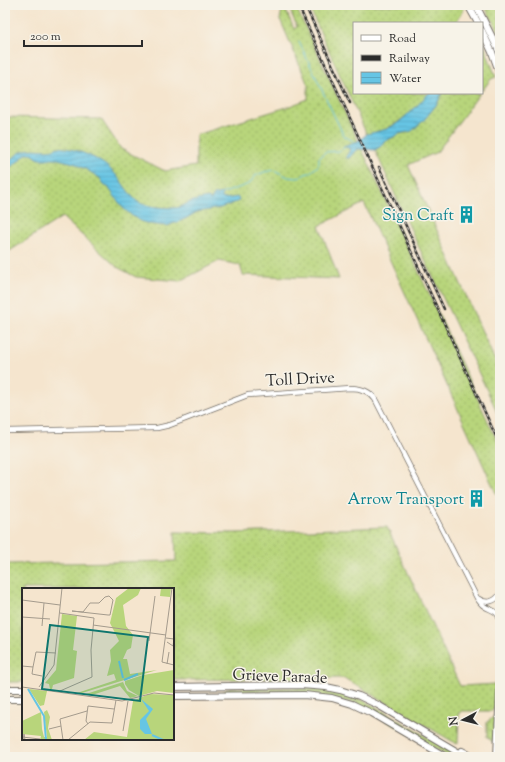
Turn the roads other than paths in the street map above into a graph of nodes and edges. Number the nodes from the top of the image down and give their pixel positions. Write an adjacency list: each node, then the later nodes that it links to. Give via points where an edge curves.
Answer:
1 (468, 5): 3 (main road)
2 (476, 5): 3 (main road)
3 (481, 22)
4 (483, 25): 6 (main road)
5 (483, 33): 7 (main road)
6 (500, 53)
7 (500, 74)
8 (5, 431): 10 (street, Toll Drive, via 157,428 248,395 361,389 375,399)
9 (500, 594): 10 (street, via 495,600 488,602)
10 (477, 598): 12 (street, Toll Drive, via 497,613)
11 (500, 618): 12 (main road)
12 (500, 625): 23 (main road)
13 (174, 687): 19 (main road, Grieve Parade, via 326,687 369,701 430,732)
14 (22, 689): 15 (main road)
15 (5, 690)
16 (174, 696): 20 (main road, Grieve Parade, via 304,695 332,698 371,713)
17 (5, 699): 18 (main road)
18 (22, 699)
19 (459, 751): 21 (main road); 22 (main road)
20 (446, 757)
21 (466, 757)
22 (473, 757)
23 (497, 757)

